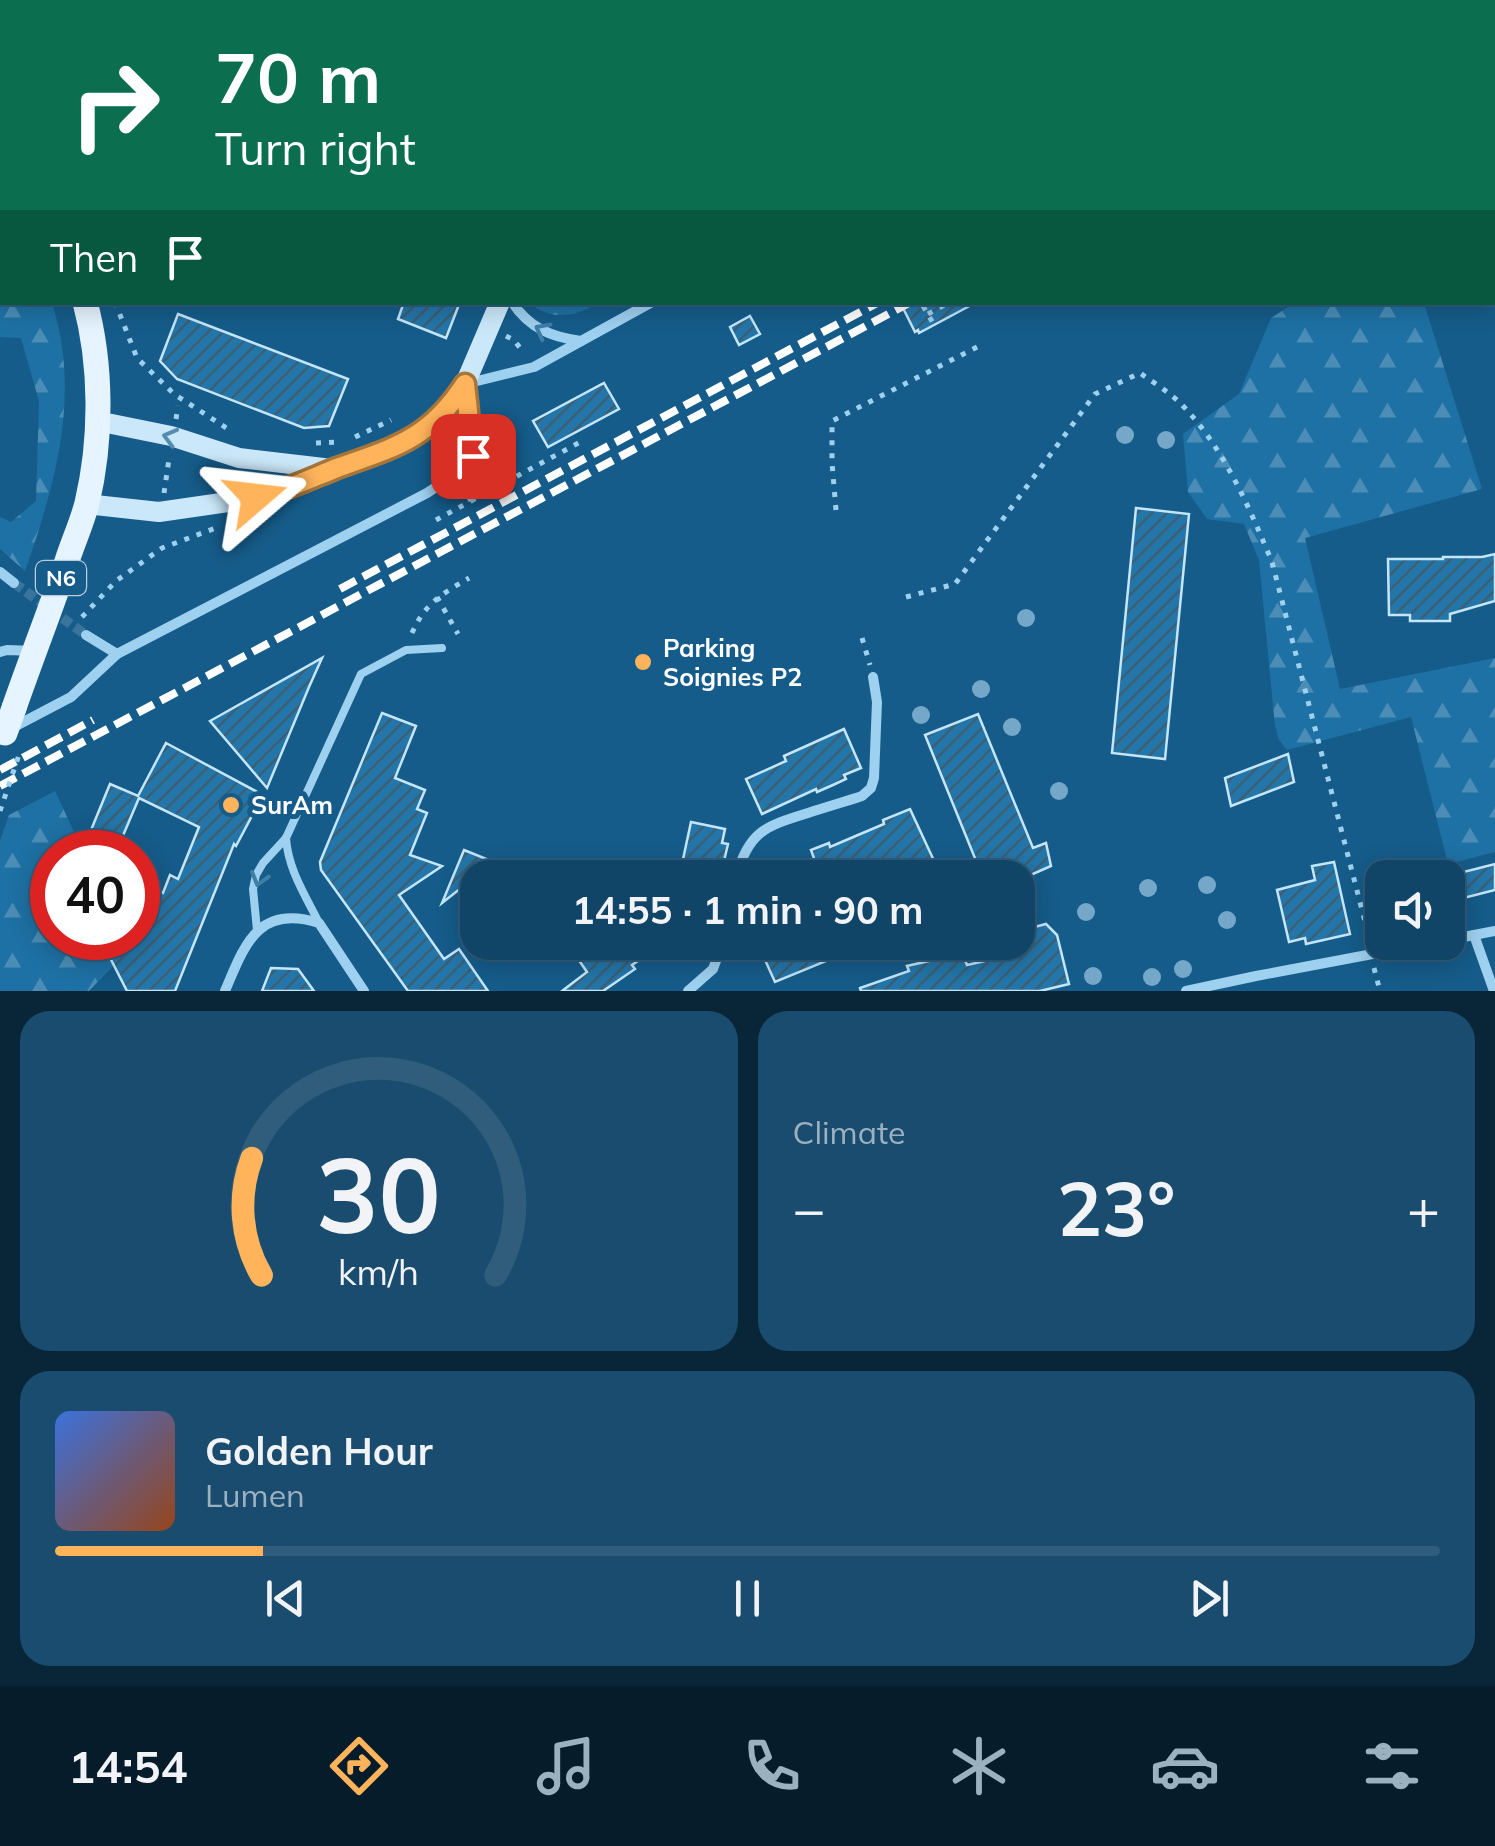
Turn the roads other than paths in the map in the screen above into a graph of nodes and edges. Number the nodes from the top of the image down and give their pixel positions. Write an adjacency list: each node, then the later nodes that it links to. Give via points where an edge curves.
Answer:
1 (86, 305): 7 (main road, N6, via 96,362)
2 (499, 305): 6 (street)
3 (514, 305): 5 (street, one-way to 3, via 544,333)
4 (647, 305): 5 (street)
5 (582, 341): 6 (street, via 534,367)
6 (465, 384): 8 (street, via 440,418 418,434); 16 (street, via 473,456 453,476)
7 (96, 421): 8 (street, via 173,435 239,458); 9 (main road, N6)
8 (334, 470): 9 (street, via 283,492 161,506)
9 (86, 504): 15 (main road, N6)
10 (0, 572): 11 (street)
11 (14, 583)
12 (86, 636): 16 (street)
13 (442, 648): 20 (lane, via 406,650 361,674)
14 (0, 652): 15 (street)
15 (34, 652): 18 (main road, N6)
16 (117, 654): 18 (street, via 71,698)
17 (873, 677): 21 (street, via 871,788 770,825)
18 (23, 712): 19 (main road, N6, bridge)
19 (2, 738)
20 (286, 838): 22 (lane, via 292,870); 23 (lane, one-way to 23, via 256,876)
21 (742, 860)
22 (319, 922): 23 (street, via 292,916); 30 (street)
23 (257, 930): 29 (street)
24 (1495, 931): 25 (street)
25 (1474, 936): 26 (street); 33 (street)
26 (1465, 937)
27 (1365, 956): 32 (street)
28 (716, 960): 31 (street)
29 (226, 991)
30 (364, 991)
31 (688, 991)
32 (1186, 991)
33 (1494, 991)

